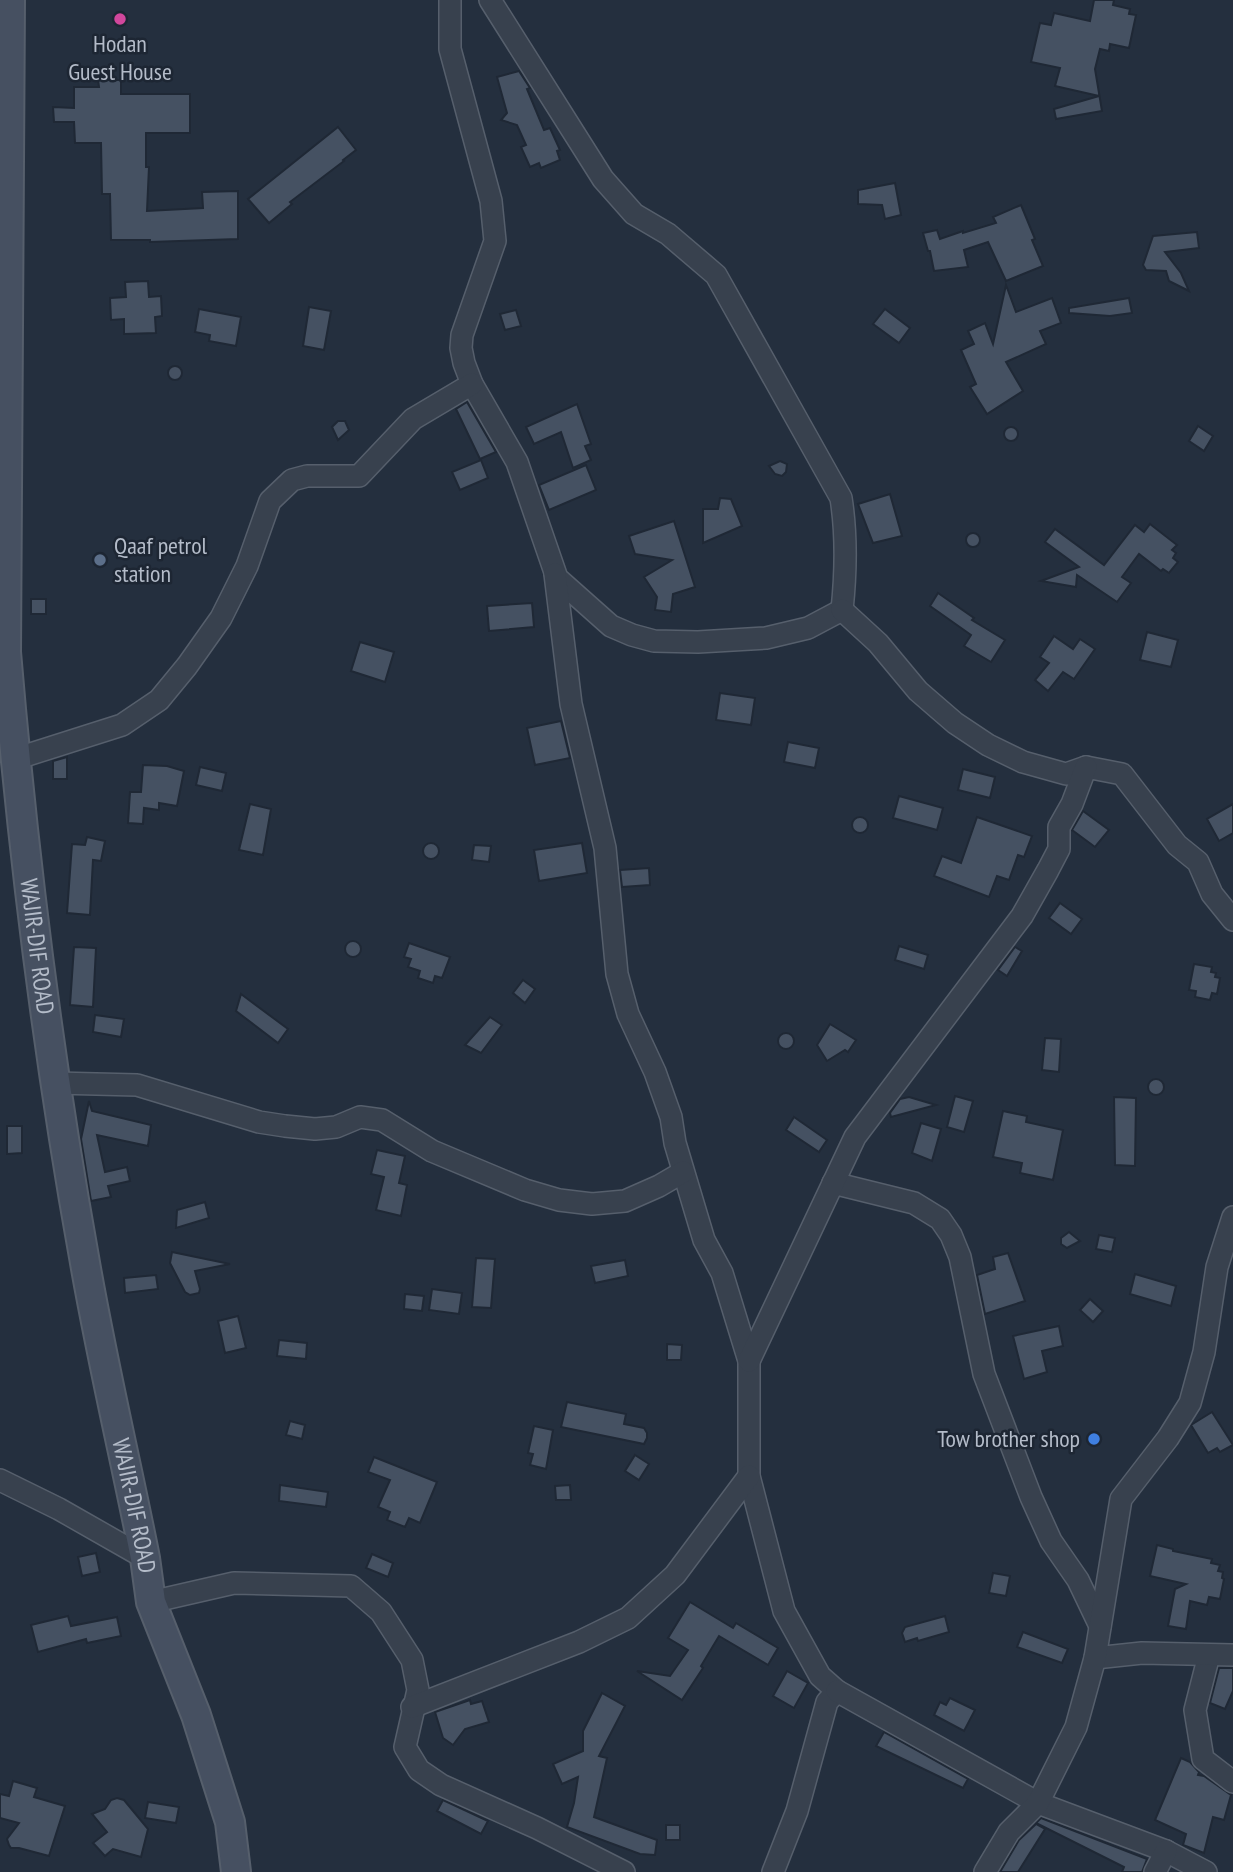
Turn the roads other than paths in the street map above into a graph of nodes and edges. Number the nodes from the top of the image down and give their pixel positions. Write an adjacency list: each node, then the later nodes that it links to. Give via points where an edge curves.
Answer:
1 (10, 0): 4 (main road, WAJIR-DIF ROAD)
2 (450, 0): 5 (street, via 450,49 491,201 495,241 462,335 464,363)
3 (490, 0): 7 (street, via 603,178 634,214 668,234 716,275 841,498 847,531)
4 (4, 105): 8 (main road, WAJIR-DIF ROAD)
5 (472, 384): 6 (street, via 517,462); 9 (street, via 413,419 359,476 292,480 270,501 247,566 221,618 159,700 122,725)
6 (555, 574): 7 (street, via 611,626 654,641 766,638 807,628); 13 (street, via 571,704 605,848 617,974 628,1014 671,1117)
7 (842, 610): 10 (street, via 878,643 918,691 988,745 1023,762 1066,774)
8 (3, 651): 9 (main road, WAJIR-DIF ROAD)
9 (15, 759): 12 (main road, WAJIR-DIF ROAD)
10 (1086, 767): 11 (street, via 1122,774 1177,845 1198,862 1212,894); 14 (street, via 1059,827 1059,849 1021,916 855,1137)
11 (1233, 920)
12 (55, 1083): 13 (street, via 137,1085 285,1126 315,1129 360,1117 382,1120 432,1151 559,1200 625,1201); 19 (main road, WAJIR-DIF ROAD, via 84,1259)
13 (683, 1172): 16 (street, via 704,1240 722,1273)
14 (834, 1183): 16 (street); 21 (street, via 914,1203 940,1219 951,1235 993,1399 1051,1541 1078,1580)
15 (1233, 1217): 21 (street, via 1217,1267 1204,1352 1190,1403 1121,1499)
16 (749, 1361): 17 (street)
17 (749, 1476): 25 (street, via 783,1611 820,1676); 26 (street, via 676,1575 628,1618 579,1642)
18 (0, 1480): 19 (street)
19 (145, 1558): 20 (main road, WAJIR-DIF ROAD)
20 (151, 1602): 26 (street, via 234,1583 351,1586 381,1612 412,1660 418,1690); 30 (main road, WAJIR-DIF ROAD, via 211,1759 230,1822)
21 (1100, 1626): 24 (street)
22 (1209, 1655): 23 (street); 24 (street, via 1142,1653); 27 (street, via 1195,1710 1203,1759)
23 (1233, 1655)
24 (1095, 1658): 28 (street, via 1076,1727)
25 (837, 1691): 28 (street); 32 (street, via 827,1702 797,1811)
26 (412, 1707): 31 (street, via 405,1747 419,1770 441,1785)
27 (1233, 1782)
28 (1038, 1803): 29 (street); 33 (street, via 1009,1832)
29 (1166, 1851): 34 (street); 35 (street)
30 (236, 1872)
31 (624, 1872)
32 (773, 1872)
33 (985, 1872)
34 (1155, 1872)
35 (1206, 1872)

